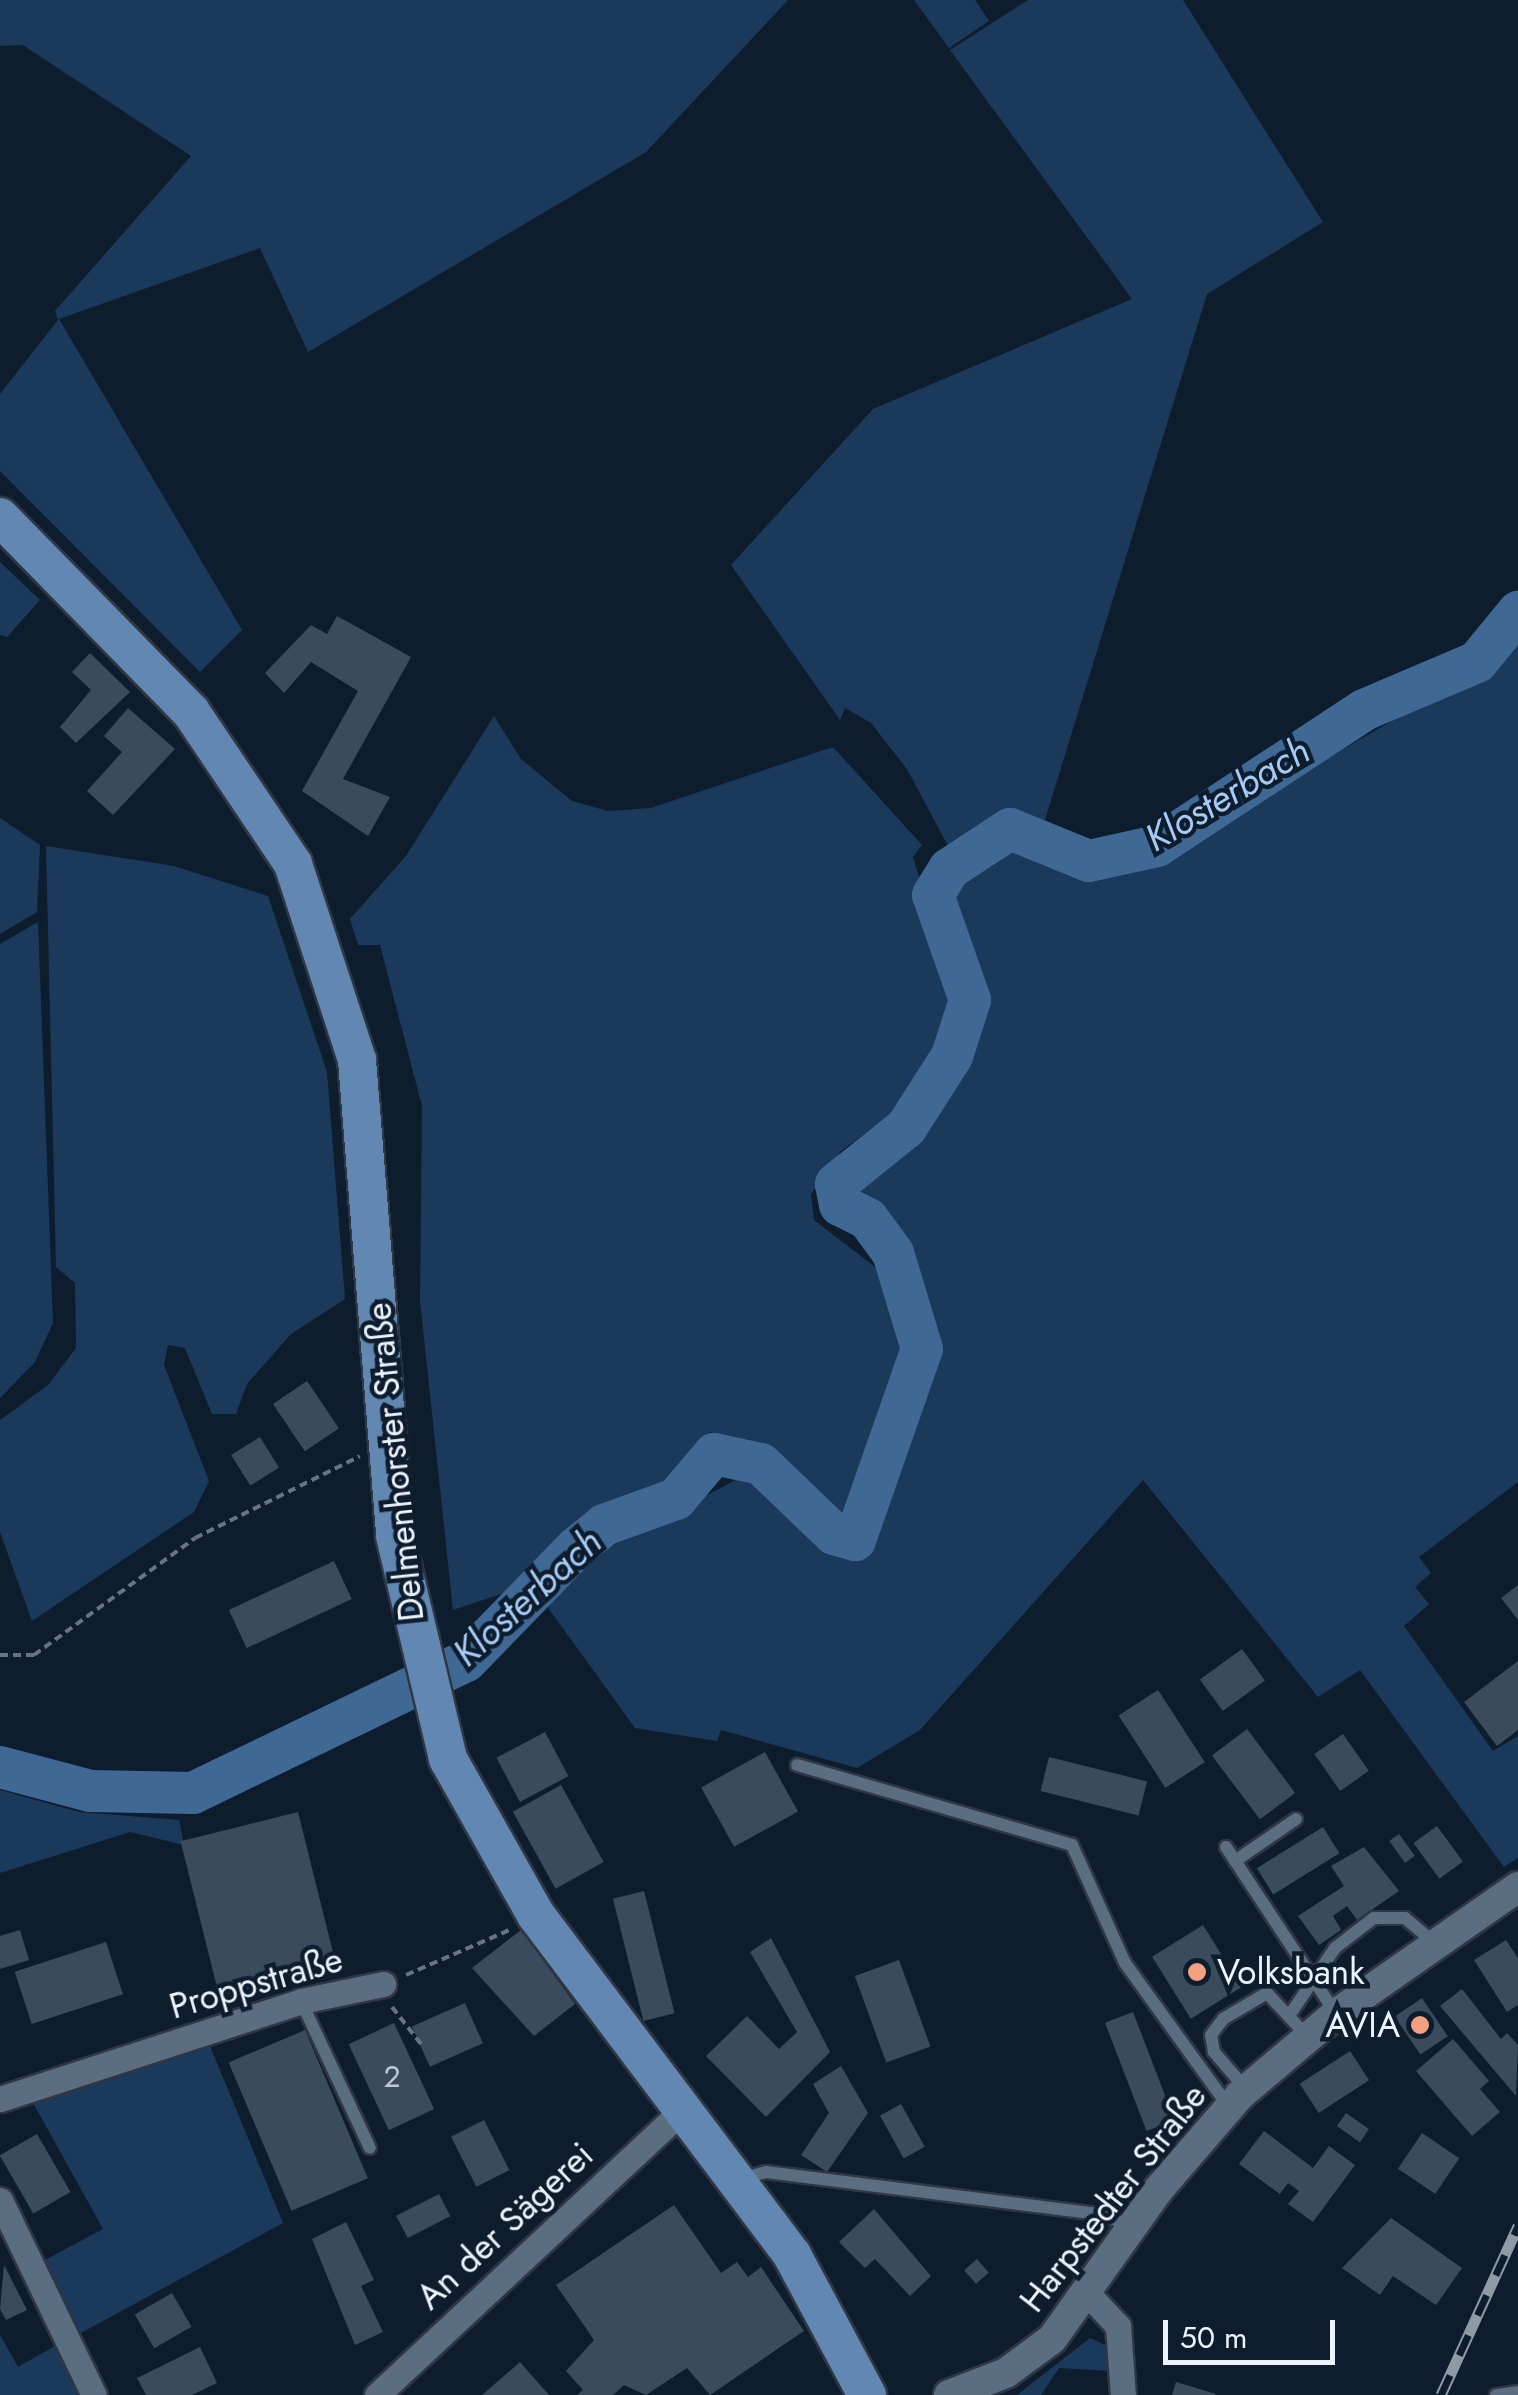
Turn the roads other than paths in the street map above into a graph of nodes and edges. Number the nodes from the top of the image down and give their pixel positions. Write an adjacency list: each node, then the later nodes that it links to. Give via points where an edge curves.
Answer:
1 (0, 517): 15 (main road, Delmenhorster Straße, via 191,712 251,793 306,894 344,1009 366,1120 370,1444 428,1701 498,1857)
2 (797, 1764): 13 (lane, via 1072,1845 1125,1963)
3 (1296, 1818): 5 (lane)
4 (1226, 1847): 5 (lane)
5 (1235, 1861): 8 (lane)
6 (1518, 1886): 7 (street, Harpstedter Straße)
7 (1435, 1943): 8 (lane, via 1406,1918 1374,1918 1335,1948); 11 (street, Harpstedter Straße)
8 (1317, 1982): 11 (lane); 12 (lane)
9 (382, 1984): 10 (street, Proppstraße)
10 (301, 2001): 14 (street, Proppstraße); 16 (lane)
11 (1336, 2014): 12 (street, Harpstedter Straße)
12 (1299, 2026): 13 (street, Harpstedter Straße); 13 (lane, via 1267,1993 1211,2035)
13 (1238, 2098): 19 (street, Harpstedter Straße)
14 (0, 2099)
15 (683, 2110): 17 (main road, Delmenhorster Straße); 23 (street, An der Sägerei)
16 (370, 2148)
17 (738, 2180): 19 (lane, via 766,2172 1100,2214); 24 (main road, Delmenhorster Straße, via 815,2291)
18 (0, 2200): 22 (street)
19 (1131, 2226): 20 (street, Harpstedter Straße)
20 (1086, 2292): 25 (street, Harpstedter Straße, via 1038,2352); 26 (street, via 1118,2326)
21 (1518, 2392): 27 (lane)
22 (94, 2395)
23 (376, 2395)
24 (868, 2395)
25 (949, 2395)
26 (1123, 2395)
27 (1496, 2395)

